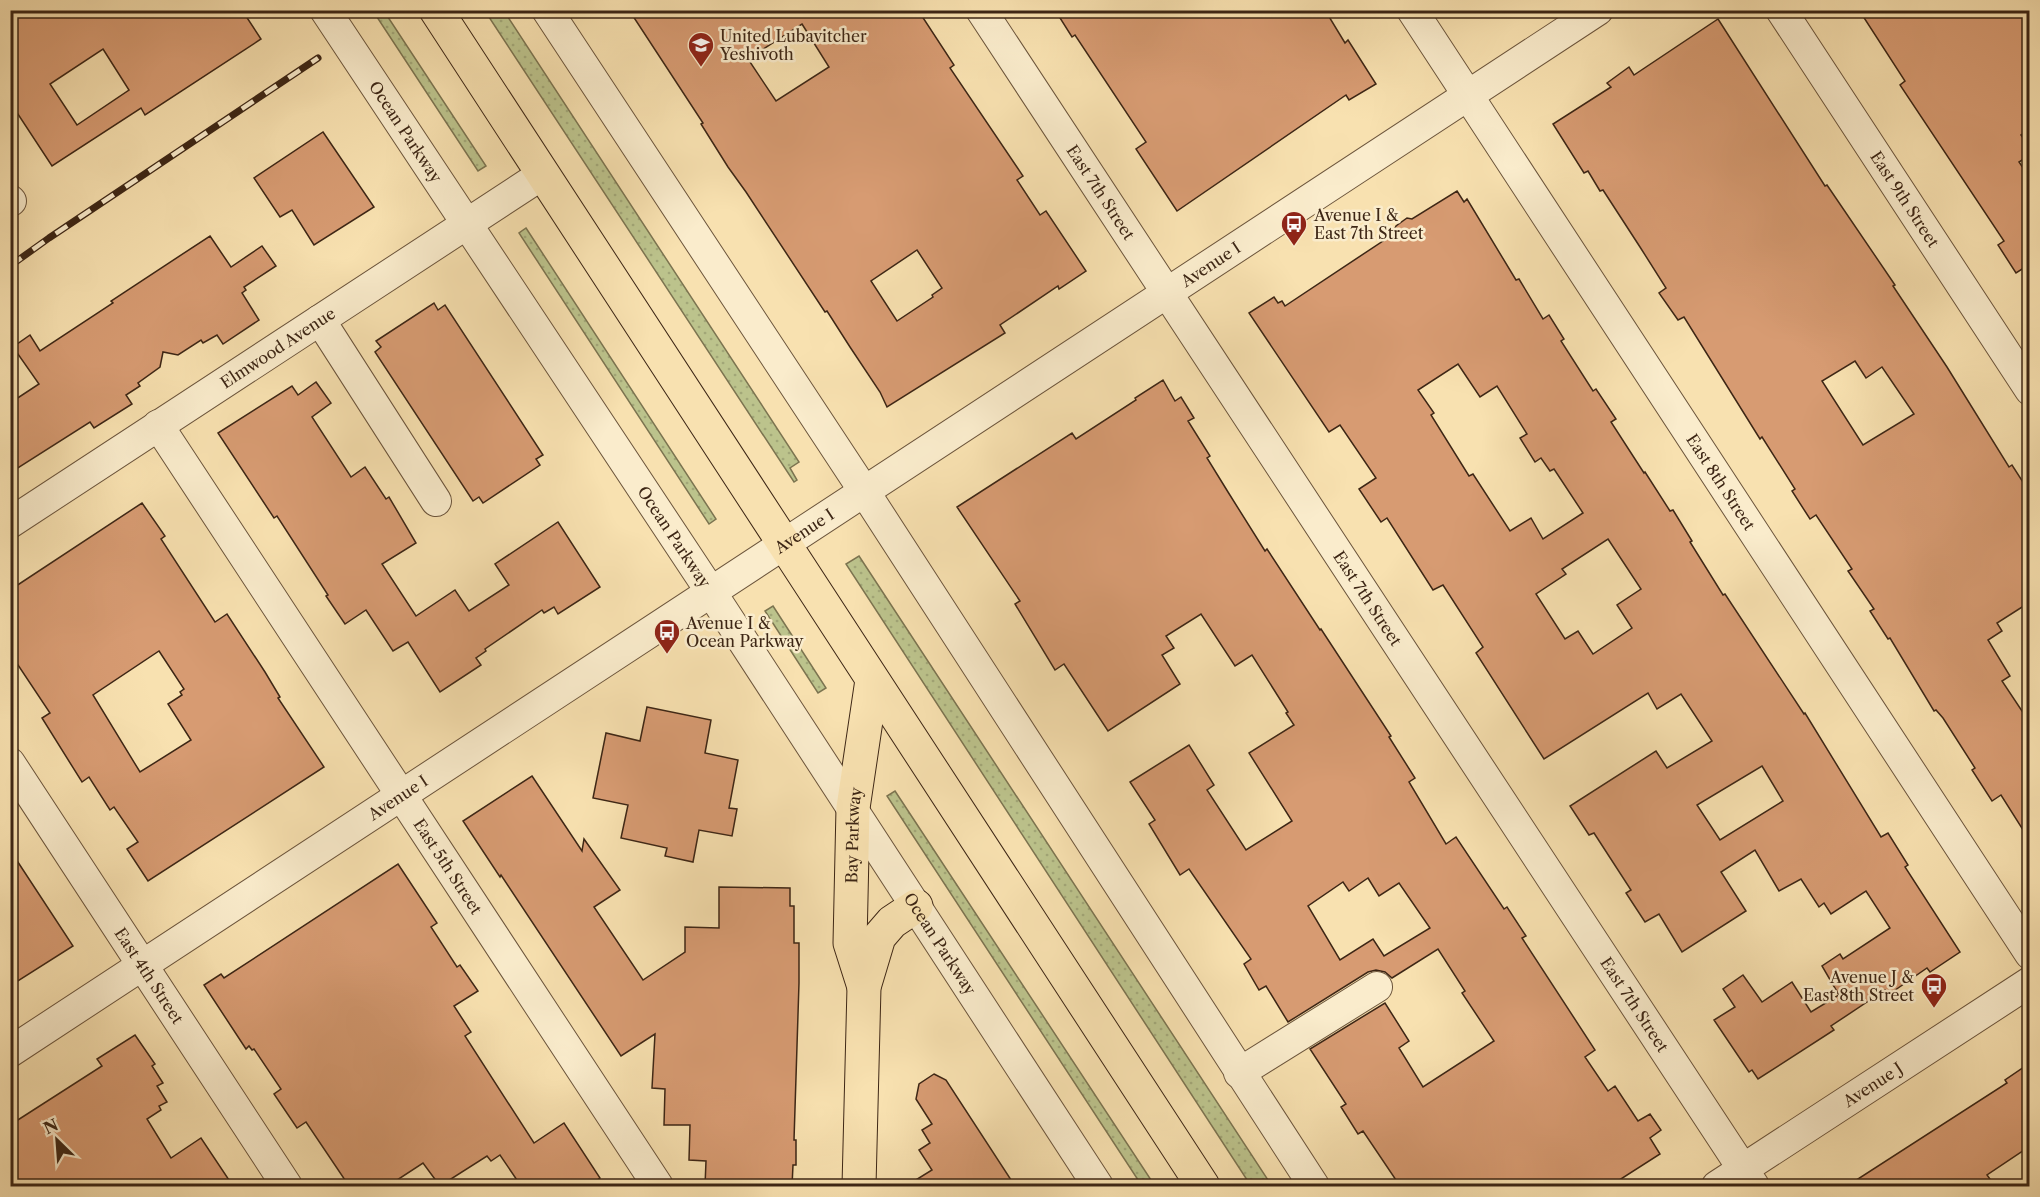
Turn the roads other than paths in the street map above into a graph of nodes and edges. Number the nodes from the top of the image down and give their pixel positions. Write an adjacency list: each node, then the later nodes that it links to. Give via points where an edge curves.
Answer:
1 (325, 10): 10 (street, Ocean Parkway)
2 (436, 10): 9 (main road)
3 (547, 10): 15 (street)
4 (981, 10): 11 (street, East 7th Street)
5 (1412, 10): 8 (street, East 8th Street)
6 (1598, 10): 8 (street, Avenue I)
7 (1781, 10): 13 (street, East 9th Street)
8 (1467, 96): 11 (street, Avenue I); 25 (street, East 8th Street)
9 (543, 174): 10 (street, Elmwood Avenue); 18 (main road)
10 (466, 224): 12 (street, Elmwood Avenue); 19 (street, Ocean Parkway)
11 (1167, 293): 15 (street, Avenue I); 32 (street, East 7th Street)
12 (320, 320): 14 (street, Elmwood Avenue); 16 (street)
13 (2030, 390)
14 (158, 425): 17 (street, Elmwood Avenue); 22 (street, East 5th Street)
15 (864, 491): 18 (street, Avenue I); 31 (street)
16 (436, 501)
17 (10, 523)
18 (784, 544): 19 (street, Avenue I); 20 (main road)
19 (711, 592): 22 (street, Avenue I); 23 (street, Ocean Parkway)
20 (872, 680): 23 (main road, Bay Parkway); 37 (main road)
21 (10, 764): 26 (street, East 4th Street)
22 (402, 795): 26 (street, Avenue I); 34 (street, East 5th Street)
23 (853, 808): 24 (street, Ocean Parkway); 28 (main road, Bay Parkway, via 850,943)
24 (916, 906): 28 (main road, Bay Parkway, via 892,922 879,937); 36 (street, Ocean Parkway)
25 (2030, 954)
26 (143, 964): 30 (street, Avenue I); 33 (street, East 4th Street)
27 (2030, 982): 32 (street, Avenue J)
28 (864, 987): 35 (main road, Bay Parkway)
29 (1377, 987): 31 (street)
30 (10, 1052)
31 (1239, 1072): 38 (street)
32 (1749, 1178): 39 (street, Avenue J)
33 (287, 1186)
34 (658, 1186)
35 (859, 1186)
36 (1098, 1186)
37 (1203, 1186)
38 (1314, 1186)
39 (1717, 1186)

